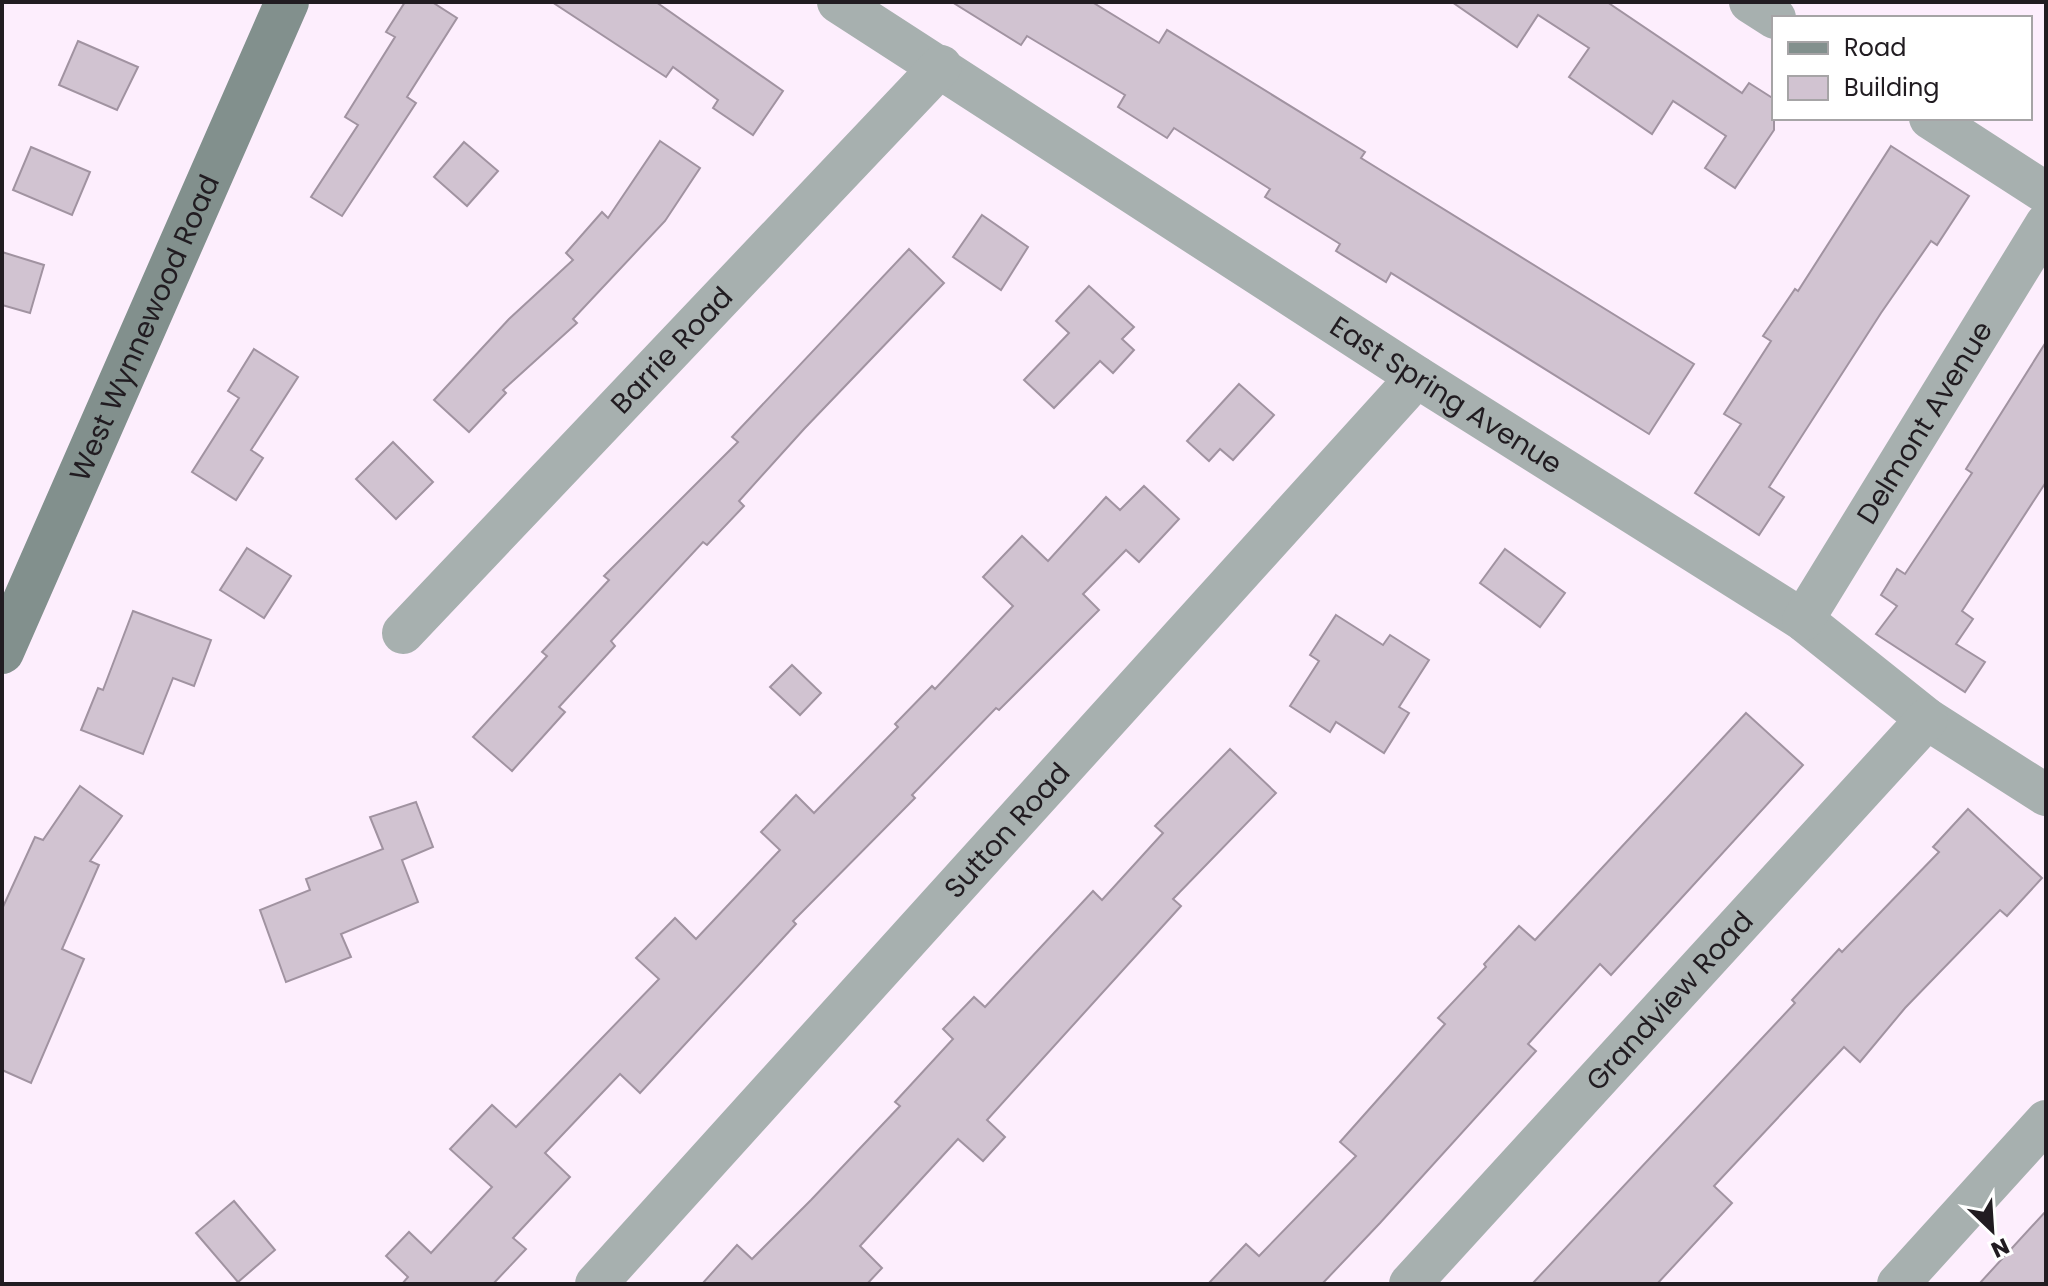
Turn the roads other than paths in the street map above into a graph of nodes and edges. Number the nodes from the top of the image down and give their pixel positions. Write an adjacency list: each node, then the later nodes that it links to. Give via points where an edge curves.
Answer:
1 (287, 2): 12 (main road, West Wynnewood Road)
2 (838, 2): 5 (street, East Spring Avenue)
3 (1750, 2): 4 (street)
4 (1772, 16)
5 (941, 66): 9 (street, East Spring Avenue); 11 (street, Barrie Road)
6 (1933, 120): 7 (street)
7 (2046, 193)
8 (2046, 224): 10 (street, Delmont Avenue)
9 (1417, 377): 10 (street, East Spring Avenue); 16 (street, Sutton Road)
10 (1803, 620): 13 (street, East Spring Avenue)
11 (403, 633)
12 (2, 652)
13 (1927, 719): 14 (street, East Spring Avenue); 17 (street, Grandview Road)
14 (2046, 795)
15 (2046, 1121): 18 (street)
16 (596, 1284)
17 (1410, 1284)
18 (1898, 1284)

